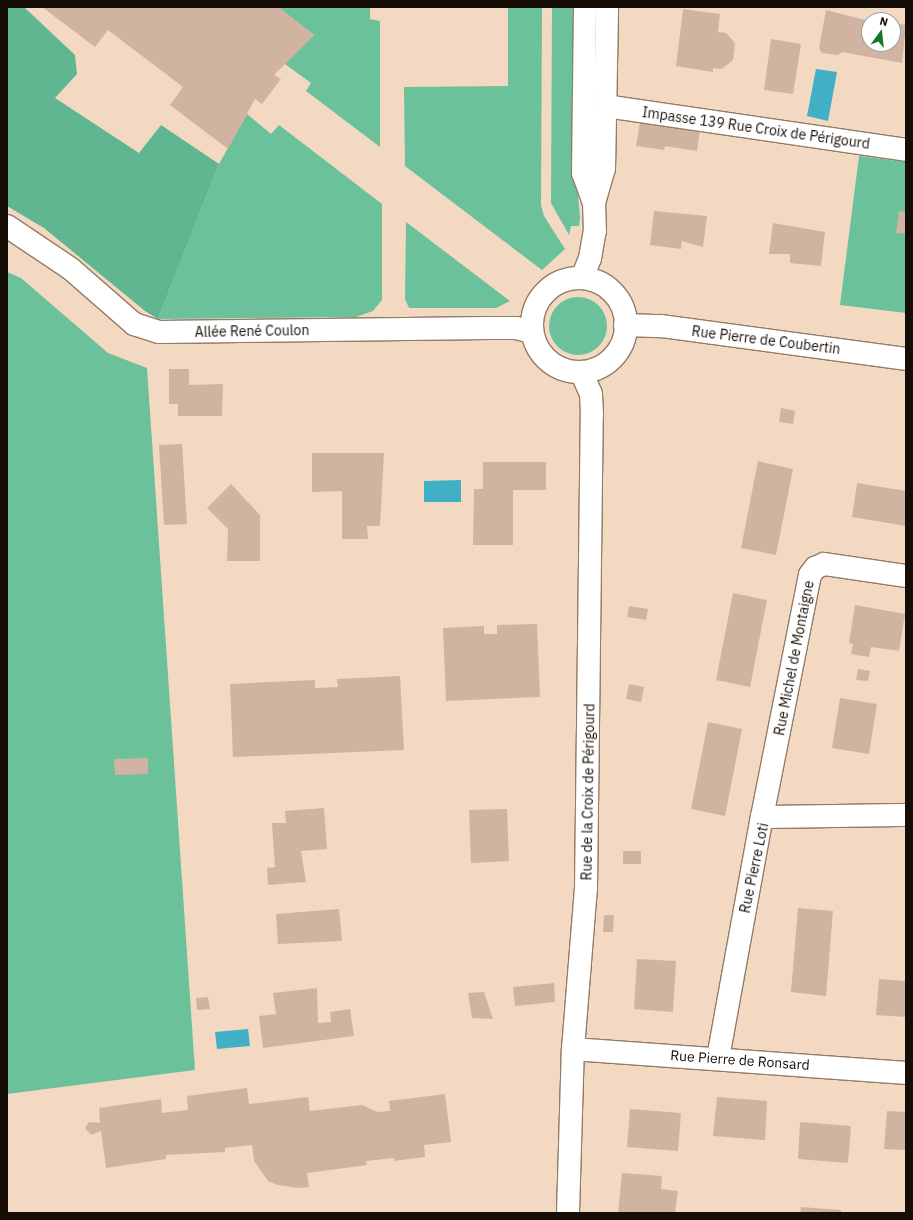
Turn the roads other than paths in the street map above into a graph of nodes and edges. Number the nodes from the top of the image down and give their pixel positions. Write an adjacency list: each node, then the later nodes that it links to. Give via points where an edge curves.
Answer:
1 (585, 7): 5 (street, via 583,173)
2 (607, 7): 3 (street)
3 (605, 106): 4 (street, Impasse 139 Rue Croix de Périgourd); 5 (street, via 604,169)
4 (906, 150)
5 (594, 203): 7 (street, via 595,231 590,258)
6 (7, 226): 9 (street, Allée René Coulon, via 71,269 134,324 159,332 516,328)
7 (582, 278): 8 (street, via 600,283 614,294 623,310); 9 (street, via 567,280 553,286 542,296 533,313)
8 (626, 326): 10 (street, Rue Pierre de Coubertin, via 669,327); 11 (street, via 618,351 609,361 596,369)
9 (532, 332): 11 (street, via 538,349 549,362 564,370)
10 (906, 359)
11 (581, 372): 15 (street, Rue de la Croix de Périgourd, via 591,394 592,414 588,776 586,888)
12 (906, 576): 14 (street, Rue Michel de Montaigne, via 824,564 815,568 810,575)
13 (906, 815): 14 (street, Rue Pierre Loti)
14 (762, 817): 16 (street, Rue Pierre Loti)
15 (573, 1049): 16 (street, Rue Pierre de Ronsard); 18 (street, Rue de la Croix de Périgourd)
16 (718, 1058): 17 (street, Rue Pierre de Ronsard)
17 (906, 1073)
18 (568, 1213)

